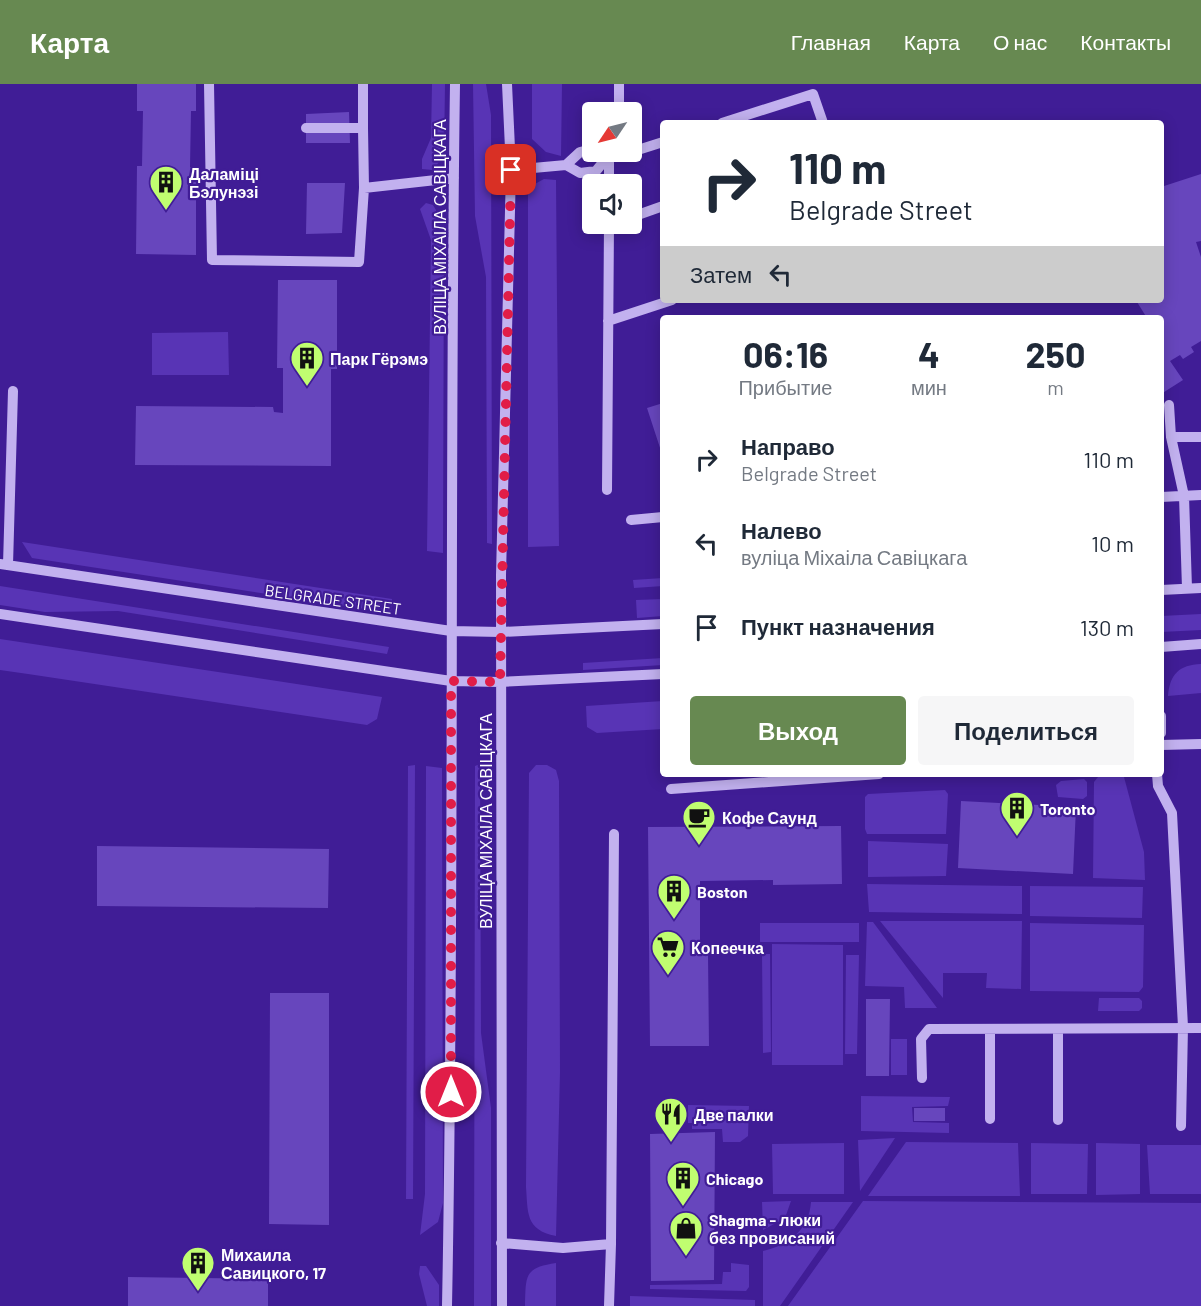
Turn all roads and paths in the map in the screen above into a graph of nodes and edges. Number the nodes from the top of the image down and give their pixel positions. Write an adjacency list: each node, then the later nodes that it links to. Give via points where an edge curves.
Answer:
1 (209, 84): 18 (street, via 212,260 359,262)
2 (363, 84): 10 (street)
3 (455, 84): 17 (street, ВУЛІЦА МІХАІЛА САВІЦКАГА)
4 (507, 84): 16 (street, ВУЛІЦА МІХАІЛА САВІЦКАГА)
5 (619, 84): 6 (street)
6 (619, 102)
7 (731, 120): 8 (street, via 813,94)
8 (822, 120)
9 (306, 128): 10 (street)
10 (363, 128): 18 (street)
11 (660, 143): 12 (street)
12 (642, 149)
13 (582, 152): 15 (street)
14 (601, 162): 15 (street, via 596,171 580,173)
15 (566, 165): 16 (street)
16 (511, 170): 41 (street, ВУЛІЦА МІХАІЛА САВІЦКАГА)
17 (454, 178): 18 (street); 40 (street, ВУЛІЦА МІХАІЛА САВІЦКАГА)
18 (364, 188)
19 (660, 207): 20 (street)
20 (642, 213)
21 (609, 234): 23 (street)
22 (663, 303): 23 (street)
23 (608, 321): 28 (street)
24 (13, 391): 34 (street)
25 (1169, 405): 26 (street)
26 (1171, 437): 27 (street); 30 (street)
27 (1201, 437)
28 (607, 490)
29 (1201, 495): 30 (street)
30 (1184, 496): 31 (street); 35 (street)
31 (1164, 497)
32 (660, 517): 33 (street)
33 (631, 520)
34 (4, 564): 40 (street, BELGRADE STREET)
35 (1187, 588): 36 (street); 37 (street)
36 (1201, 588)
37 (1164, 590)
38 (0, 614): 45 (street)
39 (660, 624): 41 (street, BELGRADE STREET)
40 (451, 631): 41 (street, BELGRADE STREET); 45 (street, ВУЛІЦА МІХАІЛА САВІЦКАГА)
41 (501, 633): 46 (street, ВУЛІЦА МІХАІЛА САВІЦКАГА)
42 (1201, 644): 43 (street)
43 (1164, 647)
44 (660, 674): 46 (street)
45 (451, 681): 46 (street); 63 (street, ВУЛІЦА МІХАІЛА САВІЦКАГА)
46 (500, 682): 61 (street, ВУЛІЦА МІХАІЛА САВІЦКАГА)
47 (1201, 744): 48 (street)
48 (1164, 745)
49 (837, 777): 51 (street)
50 (1157, 777): 53 (street, via 1172,813)
51 (671, 789)
52 (614, 834): 62 (street)
53 (1183, 1027): 54 (street); 56 (street); 60 (street)
54 (1201, 1028)
55 (990, 1029): 56 (street); 57 (street, via 929,1029 921,1039); 58 (street)
56 (1058, 1030): 59 (street)
57 (922, 1078)
58 (990, 1119)
59 (1058, 1120)
60 (1181, 1126)
61 (501, 1243): 62 (street, via 563,1248); 64 (street, ВУЛІЦА МІХАІЛА САВІЦКАГА)
62 (611, 1244): 65 (street)
63 (447, 1306)
64 (502, 1306)
65 (609, 1306)

